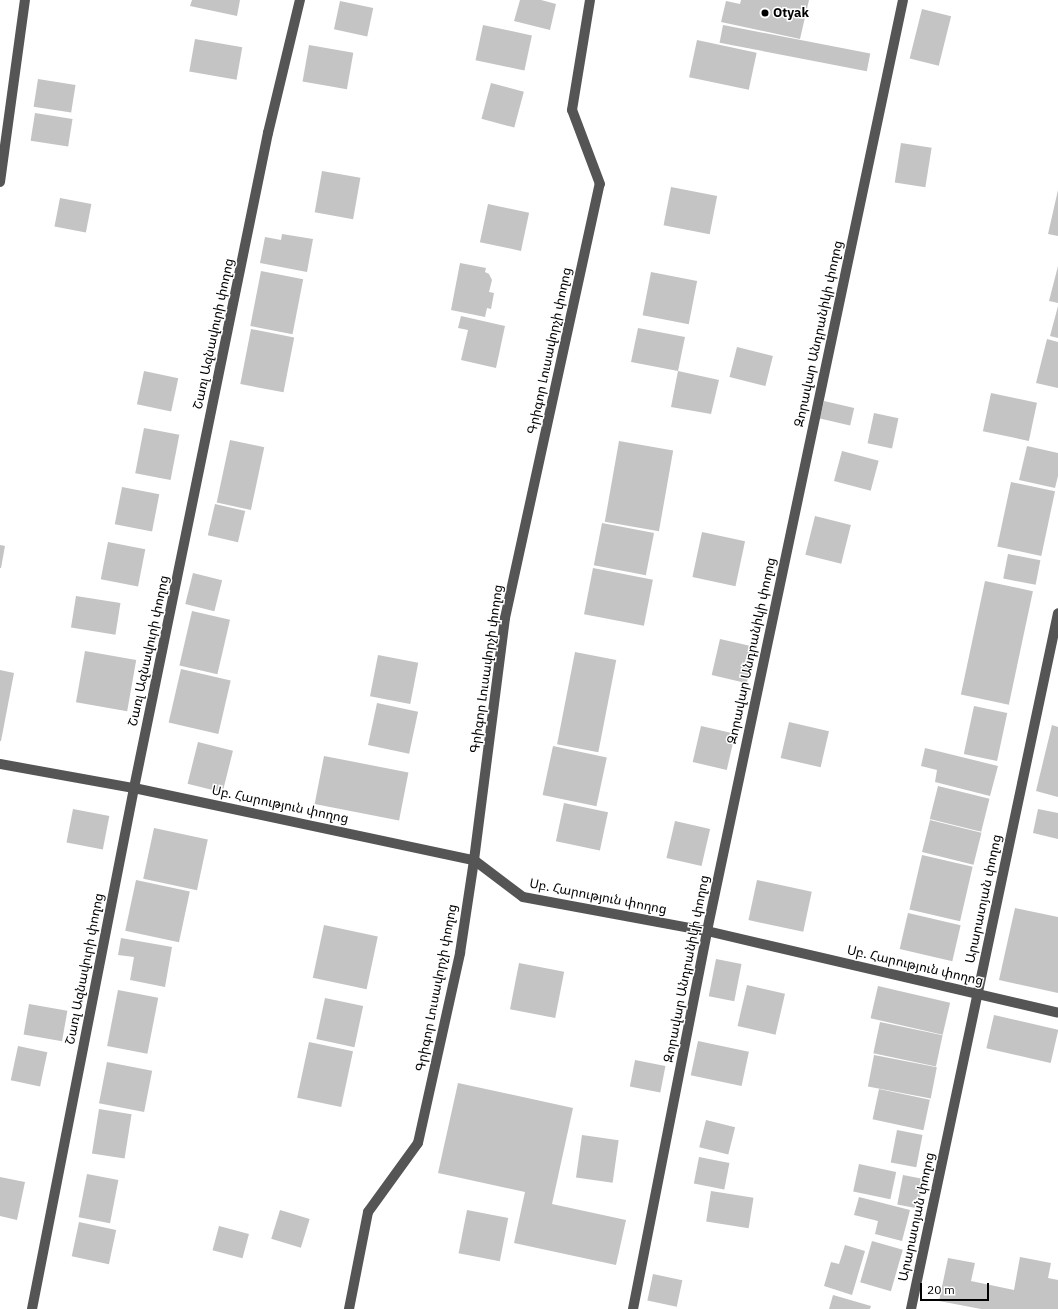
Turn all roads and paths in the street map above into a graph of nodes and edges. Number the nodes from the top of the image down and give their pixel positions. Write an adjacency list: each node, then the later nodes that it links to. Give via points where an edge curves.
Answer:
1 (25, 0): 5 (street)
2 (300, 0): 8 (street, Շառլ Ազնավուրի փողոց, via 268,133)
3 (590, 0): 9 (street, Գրիգոր Լուսավորչի փողոց, via 572,110 600,184 505,618)
4 (903, 0): 10 (street, Զորավար Անդրանիկի փողոց)
5 (0, 182)
6 (1058, 613): 11 (street, Արարատյան փողոց)
7 (0, 764): 8 (street, Սբ. Հարություն փողոց)
8 (134, 788): 9 (street, Սբ. Հարություն փողոց); 13 (street, Շառլ Ազնավուրի փողոց)
9 (474, 860): 10 (street, Սբ. Հարություն փողոց, via 523,897); 14 (street, Գրիգոր Լուսավորչի փողոց, via 460,954 418,1143 368,1212)
10 (707, 931): 11 (street, Սբ. Հարություն փողոց); 15 (street, Զորավար Անդրանիկի փողոց)
11 (977, 994): 12 (street, Սբ. Հարություն փողոց); 16 (street, Արարատյան փողոց)
12 (1058, 1013)
13 (32, 1309)
14 (349, 1309)
15 (633, 1309)
16 (911, 1309)

